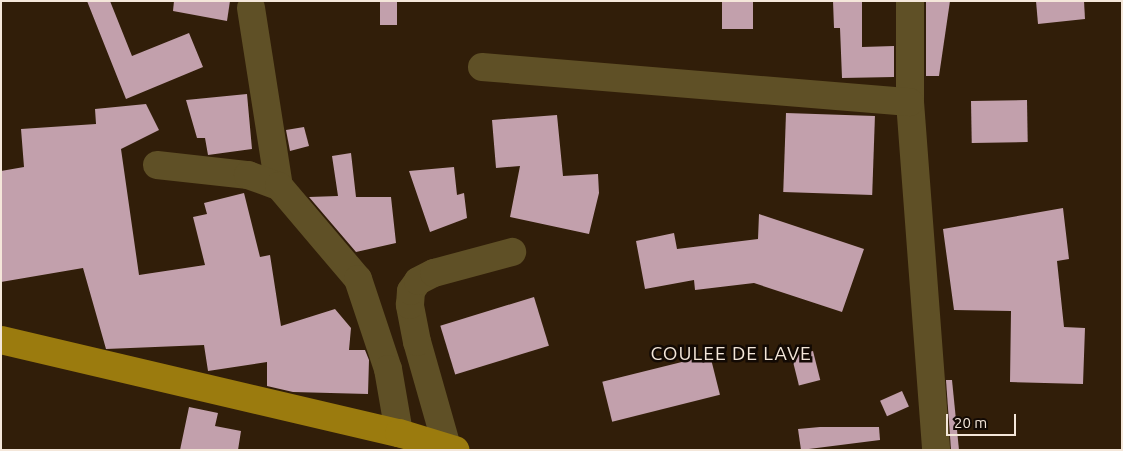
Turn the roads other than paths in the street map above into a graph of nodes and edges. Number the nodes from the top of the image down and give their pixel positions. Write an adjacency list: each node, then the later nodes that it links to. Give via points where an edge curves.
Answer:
1 (910, 1): 4 (street)
2 (251, 8): 6 (street)
3 (482, 67): 4 (street)
4 (910, 102): 11 (street)
5 (157, 165): 6 (street, via 248,175)
6 (279, 186): 9 (street, via 358,279 388,369)
7 (512, 252): 10 (street, via 434,272 418,281 411,291 410,306 417,342)
8 (1, 340): 9 (main road)
9 (400, 434): 10 (main road)
10 (451, 448)
11 (936, 450)

